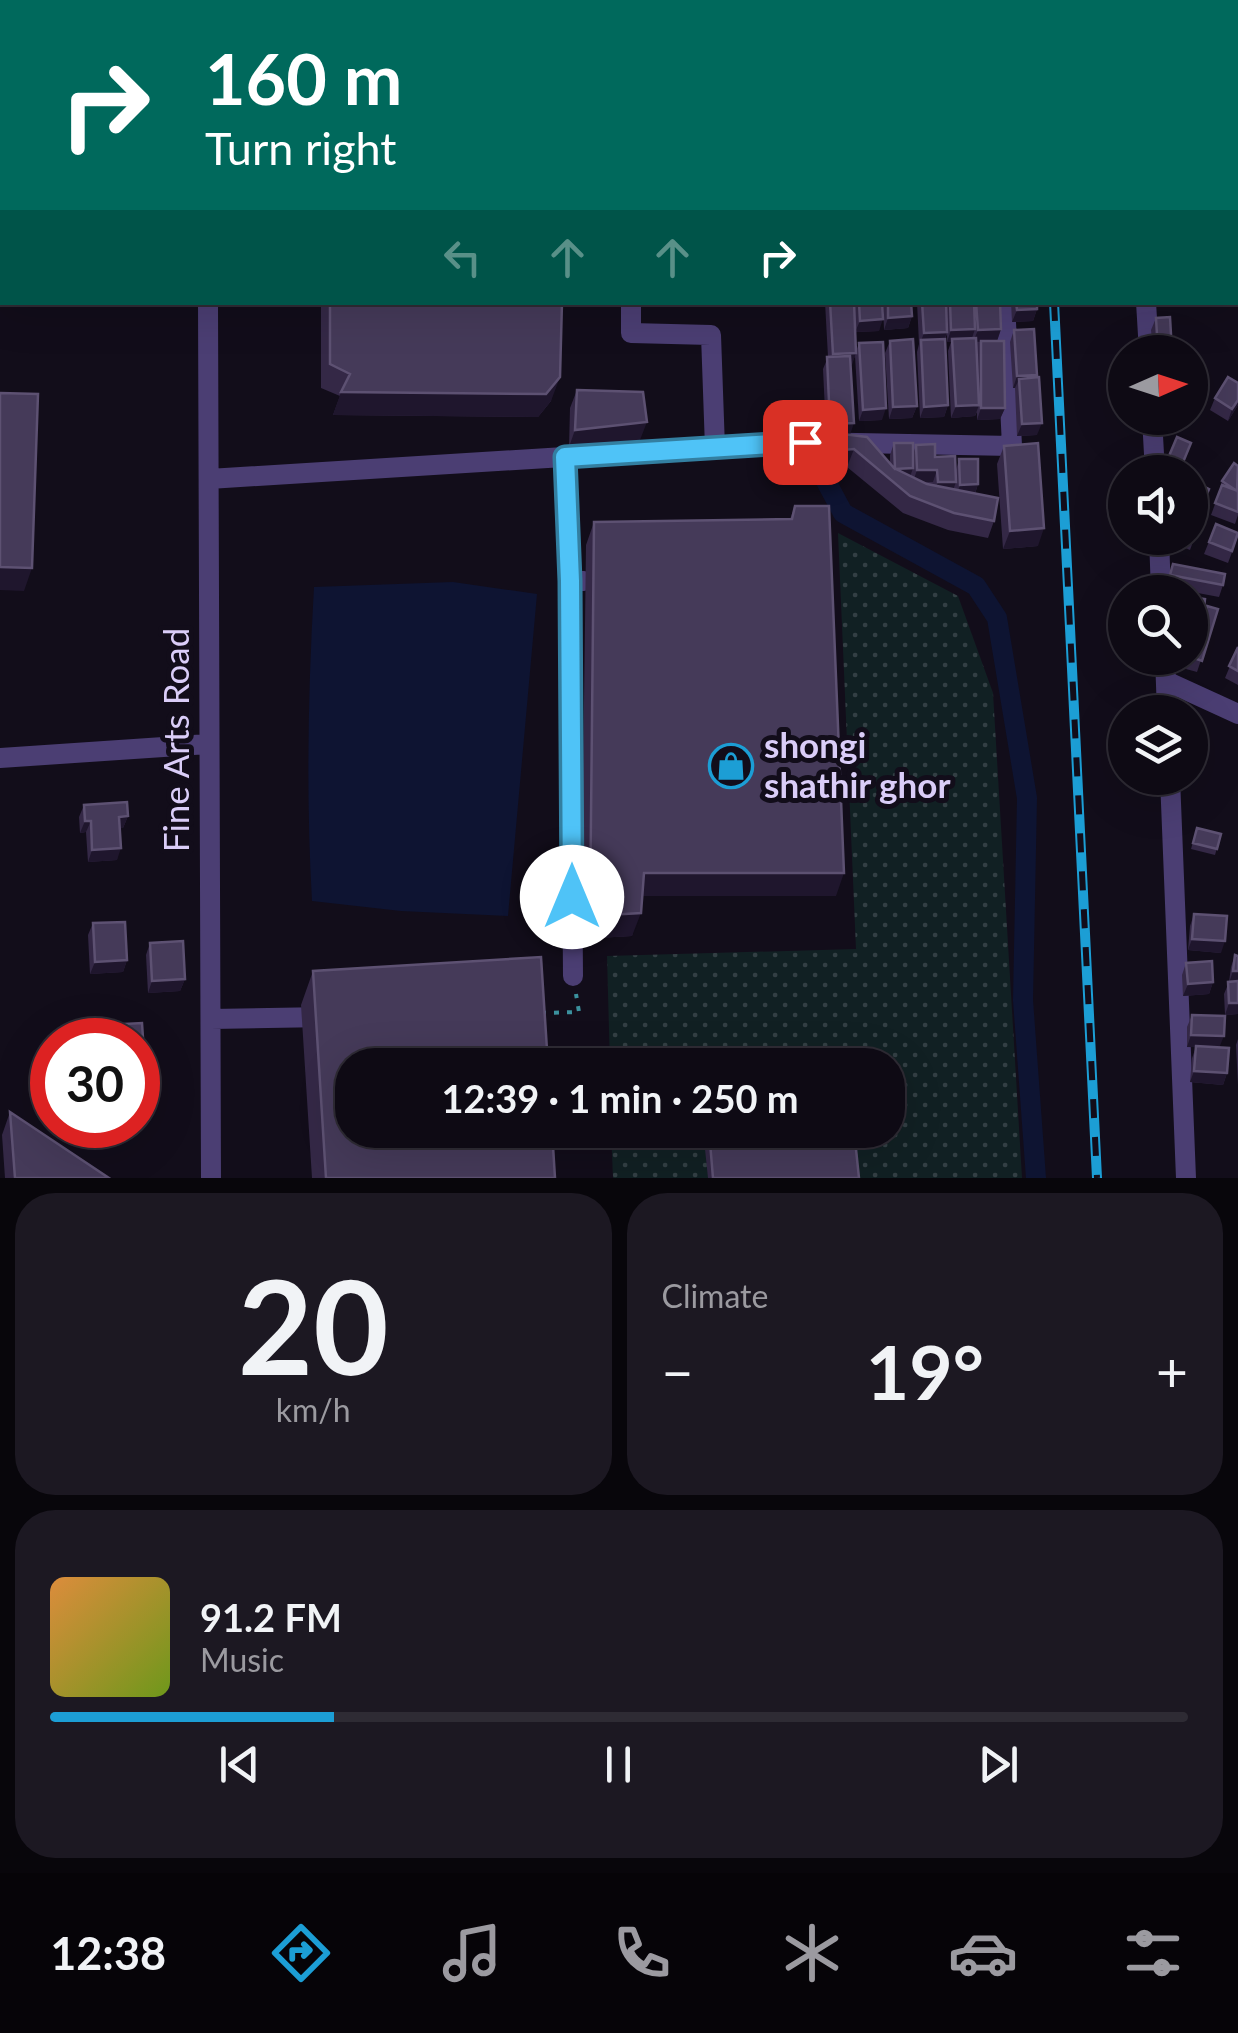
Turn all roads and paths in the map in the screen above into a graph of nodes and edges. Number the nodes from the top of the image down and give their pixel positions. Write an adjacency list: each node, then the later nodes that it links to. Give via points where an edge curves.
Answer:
1 (208, 305): 8 (street, Fine Arts Road)
2 (631, 305): 6 (street, via 631,333 711,334)
3 (1005, 305): 6 (street, via 1012,446 805,442)
4 (1146, 305): 5 (street)
5 (1148, 335)
6 (715, 448): 7 (street)
7 (565, 457): 8 (street); 9 (street)
8 (208, 479): 15 (street, Fine Arts Road)
9 (570, 581): 10 (street); 18 (street)
10 (608, 582)
11 (1166, 675): 12 (street)
12 (1166, 681): 13 (street); 14 (street)
13 (1166, 695)
14 (1238, 714)
15 (208, 744): 16 (street); 21 (street, Fine Arts Road)
16 (0, 758)
17 (1171, 795): 23 (street)
18 (573, 976): 19 (path, via 578,1012)
19 (540, 1012)
20 (326, 1016): 21 (street)
21 (211, 1018): 22 (street, Fine Arts Road)
22 (211, 1178)
23 (1186, 1178)

